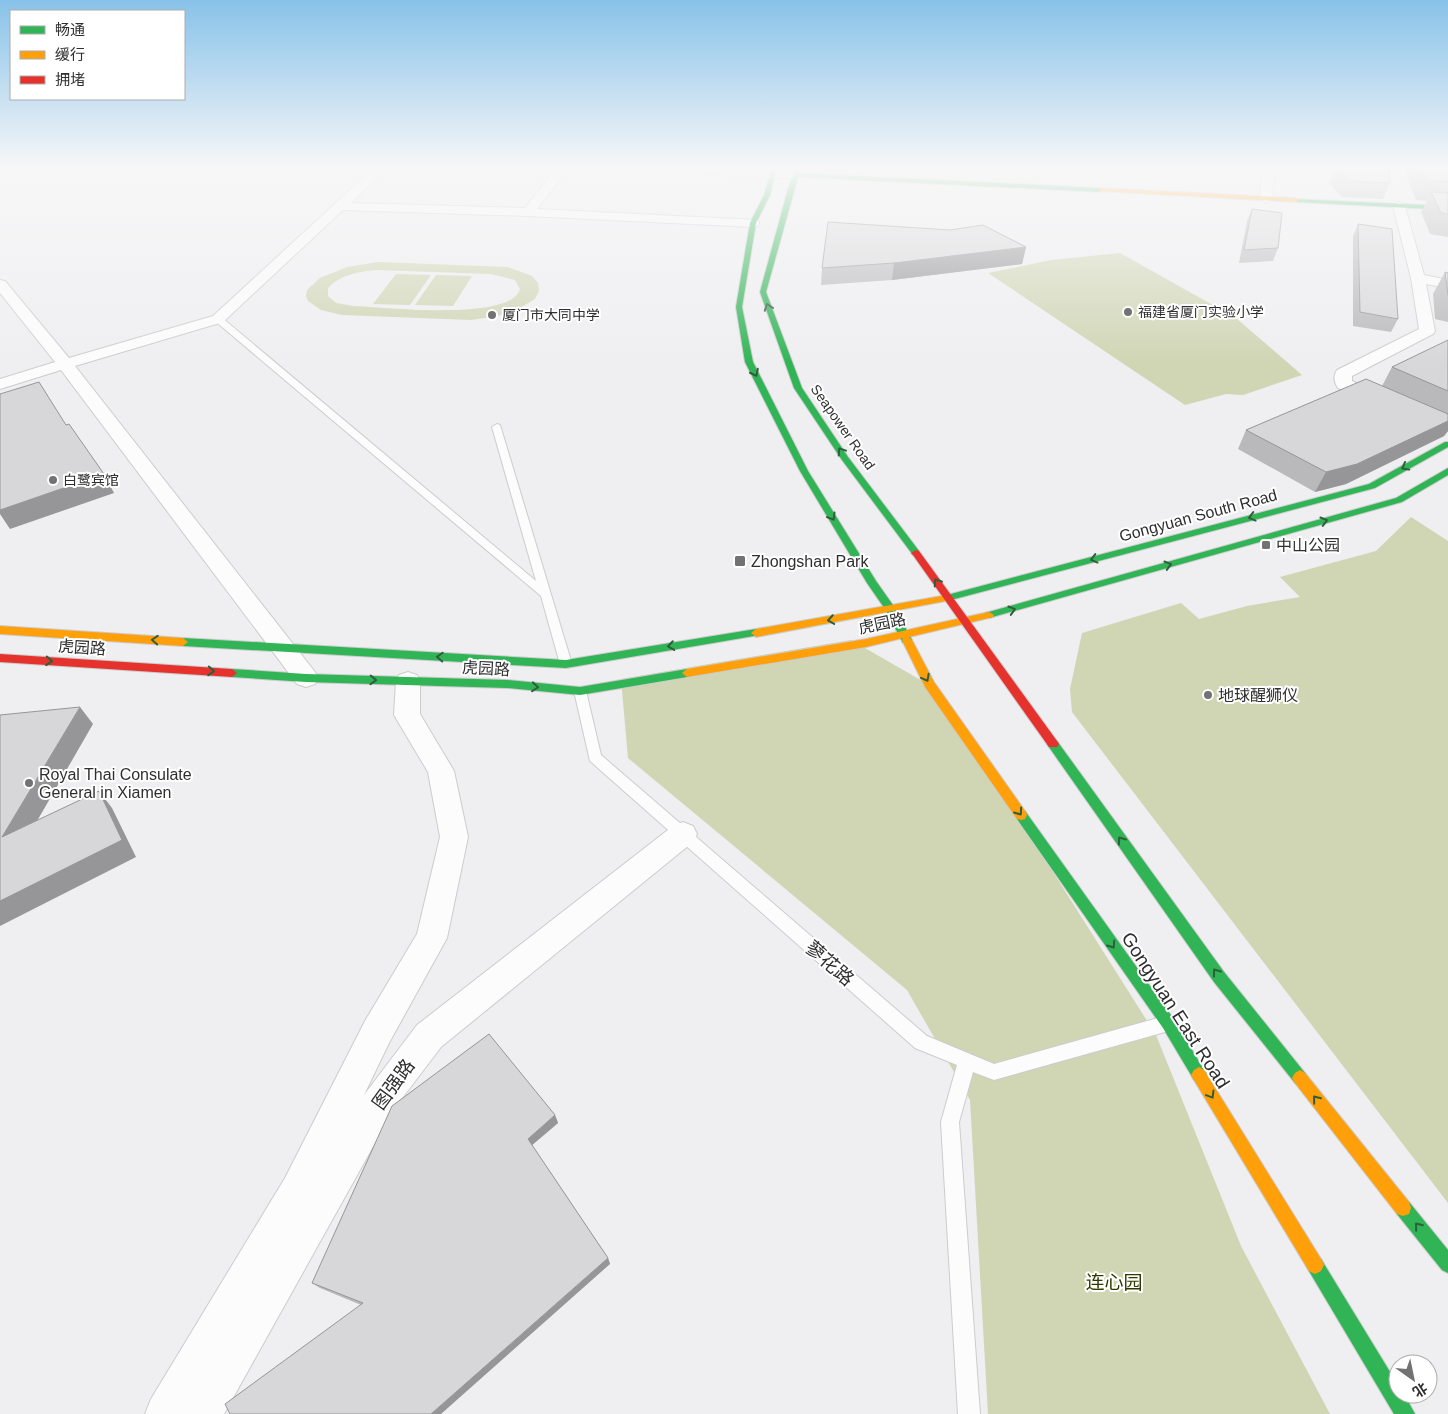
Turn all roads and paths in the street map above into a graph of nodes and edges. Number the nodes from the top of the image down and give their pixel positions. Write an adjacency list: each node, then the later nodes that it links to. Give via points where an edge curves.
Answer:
1 (311, 233): 8 (street)
2 (751, 233): 17 (main road, one-way to 17, via 739,307 749,362 804,471)
3 (779, 233): 16 (main road, Seapower Road, one-way to 3, via 798,388 763,292)
4 (1406, 233): 5 (street)
5 (1418, 278): 7 (street); 11 (street, via 1428,331 1343,374 1344,384)
6 (0, 284): 9 (street)
7 (1448, 284)
8 (218, 319): 9 (street); 15 (lane)
9 (65, 364): 10 (street); 21 (street)
10 (0, 384)
11 (1396, 407)
12 (497, 426): 15 (lane)
13 (1448, 444): 16 (main road, Gongyuan South Road, one-way to 16, via 1372,486)
14 (1448, 471): 18 (main road, one-way to 14, via 1399,500)
15 (546, 596): 23 (lane)
16 (948, 598): 17 (main road, 虎园路); 18 (main road, Seapower Road)
17 (890, 608): 20 (main road); 23 (main road, 虎园路, one-way to 23)
18 (964, 622): 20 (main road, 虎园路); 30 (main road, one-way to 18, via 1219,977)
19 (0, 630): 21 (main road, 虎园路, one-way to 19)
20 (904, 635): 26 (main road, 虎园路); 28 (main road, Gongyuan East Road, one-way to 28, via 929,684)
21 (285, 649): 23 (main road, 虎园路, one-way to 21); 24 (street)
22 (0, 658): 24 (main road, 虎园路, one-way to 24)
23 (566, 664)
24 (306, 678): 25 (main road, 虎园路, one-way to 25)
25 (408, 681): 26 (main road, 虎园路, one-way to 26, via 507,684); 31 (street, via 407,715 441,771 454,837 432,938 377,1032 298,1191)
26 (580, 691): 27 (lane, 蓼花路, via 595,757)
27 (683, 834): 29 (lane, 蓼花路, via 921,1042); 32 (street, 图强路, via 429,1036 382,1097 211,1397)
28 (1168, 1023): 29 (lane, 蓼花路, via 994,1072); 34 (main road, Gongyuan East Road, one-way to 34)
29 (967, 1061): 33 (lane, via 950,1122)
30 (1448, 1264)
31 (166, 1414)
32 (196, 1414)
33 (970, 1414)
34 (1404, 1414)

